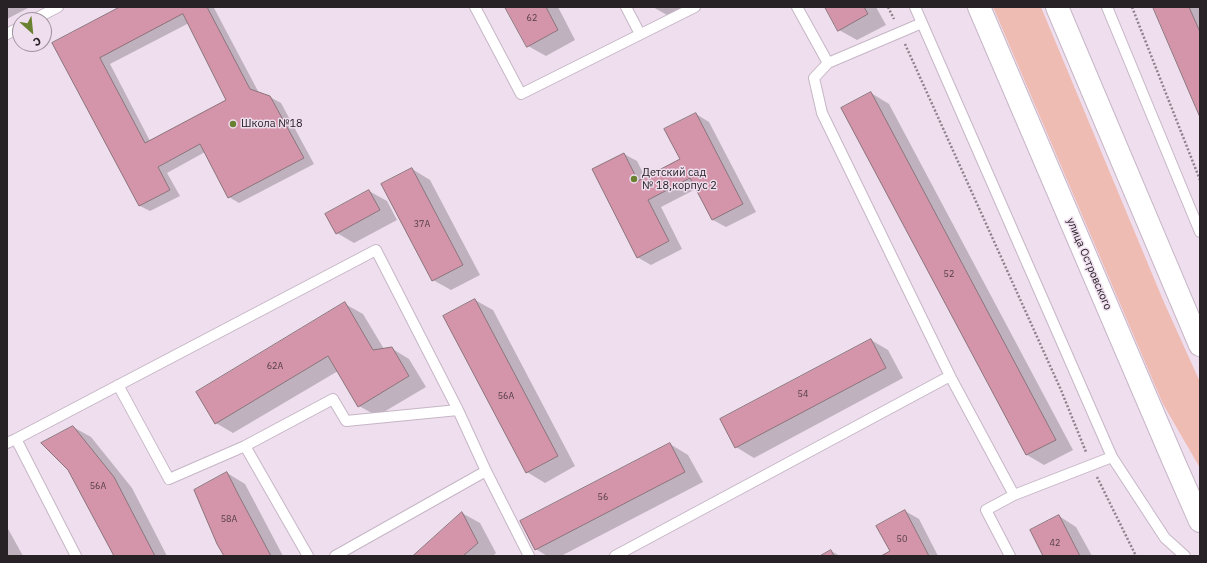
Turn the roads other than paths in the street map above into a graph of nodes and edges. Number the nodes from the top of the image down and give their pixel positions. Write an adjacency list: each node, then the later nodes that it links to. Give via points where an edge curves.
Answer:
1 (58, 7): 10 (lane)
2 (475, 7): 12 (lane, via 521,94)
3 (626, 7): 12 (lane)
4 (695, 7): 12 (lane)
5 (797, 7): 13 (lane)
6 (915, 7): 11 (lane)
7 (979, 7): 24 (main road, улица Островского)
8 (1057, 7): 15 (main road)
9 (1107, 7): 14 (lane)
10 (49, 12)
11 (922, 23): 13 (lane); 21 (lane)
12 (640, 34)
13 (828, 63): 16 (lane, via 814,78 822,113)
14 (1200, 232)
15 (1200, 345)
16 (950, 376): 23 (lane); 29 (lane)
17 (118, 385): 18 (lane, via 376,250); 19 (lane); 20 (lane, via 169,479)
18 (458, 410): 20 (lane, via 346,421 333,399); 22 (lane)
19 (11, 441): 25 (lane)
20 (245, 446): 26 (lane)
21 (1112, 457): 23 (lane); 31 (lane, via 1165,538)
22 (486, 471): 27 (lane); 28 (lane)
23 (1014, 494): 30 (lane, via 986,510)
24 (1200, 521)
25 (76, 556)
26 (308, 556)
27 (335, 556)
28 (529, 556)
29 (615, 556)
30 (1010, 556)
31 (1185, 556)

